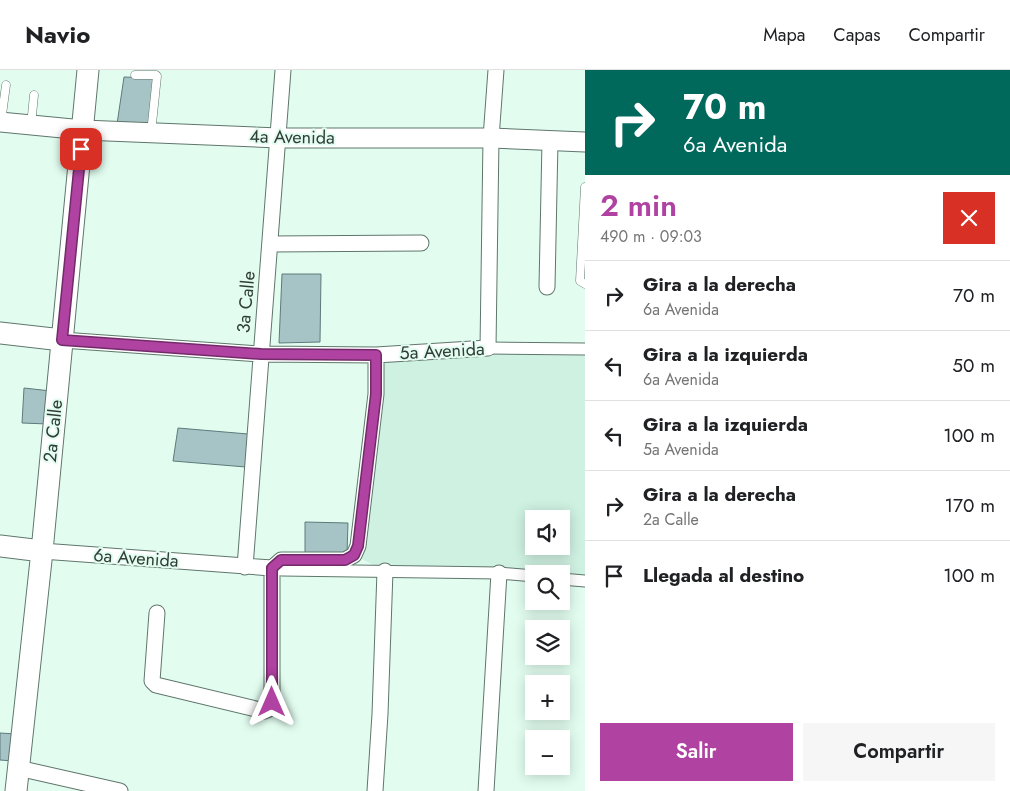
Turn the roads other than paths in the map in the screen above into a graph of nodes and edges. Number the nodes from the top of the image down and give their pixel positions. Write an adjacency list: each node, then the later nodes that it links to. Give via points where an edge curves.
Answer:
1 (88, 70): 9 (main road, 2a Calle)
2 (283, 70): 11 (street, 3a Calle)
3 (496, 70): 12 (street)
4 (135, 75): 10 (lane, via 157,76)
5 (6, 85): 7 (lane)
6 (34, 95): 8 (lane)
7 (0, 122): 8 (street, 4a Avenida)
8 (31, 125): 9 (street, 4a Avenida)
9 (83, 130): 10 (street, 4a Avenida); 21 (main road, 2a Calle)
10 (151, 132): 11 (street, 4a Avenida)
11 (279, 138): 12 (street, 4a Avenida); 17 (street, 3a Calle)
12 (491, 138): 13 (street, 4a Avenida); 22 (street)
13 (550, 141): 14 (street, 4a Avenida); 19 (street)
14 (585, 142)
15 (585, 187): 18 (lane, via 580,281)
16 (421, 243): 17 (street)
17 (270, 244): 24 (street, 3a Calle)
18 (585, 284)
19 (547, 287)
20 (0, 333): 21 (main road, 5a Avenida)
21 (62, 340): 24 (street, 5a Avenida); 27 (main road, 2a Calle)
22 (488, 348): 23 (street, 5a Avenida); 25 (street, 5a Avenida)
23 (585, 349)
24 (261, 354): 25 (street, 5a Avenida); 28 (street, 3a Calle)
25 (376, 355): 29 (street, 6a Avenida, via 376,394 357,551 345,560 281,560)
26 (0, 546): 27 (main road, 6a Avenida)
27 (42, 551): 28 (street, 6a Avenida); 36 (main road, 2a Calle)
28 (245, 567): 29 (street, 6a Avenida)
29 (272, 568): 30 (street, 6a Avenida); 35 (street, via 272,702 264,711 156,685 152,681)
30 (385, 571): 31 (street, 6a Avenida); 39 (street)
31 (499, 573): 32 (street, 6a Avenida); 40 (street)
32 (525, 575)
33 (570, 580): 34 (street)
34 (585, 581)
35 (157, 613)
36 (18, 768): 37 (main road, 2a Calle); 38 (street)
37 (16, 791)
38 (120, 791)
39 (375, 791)
40 (486, 791)

